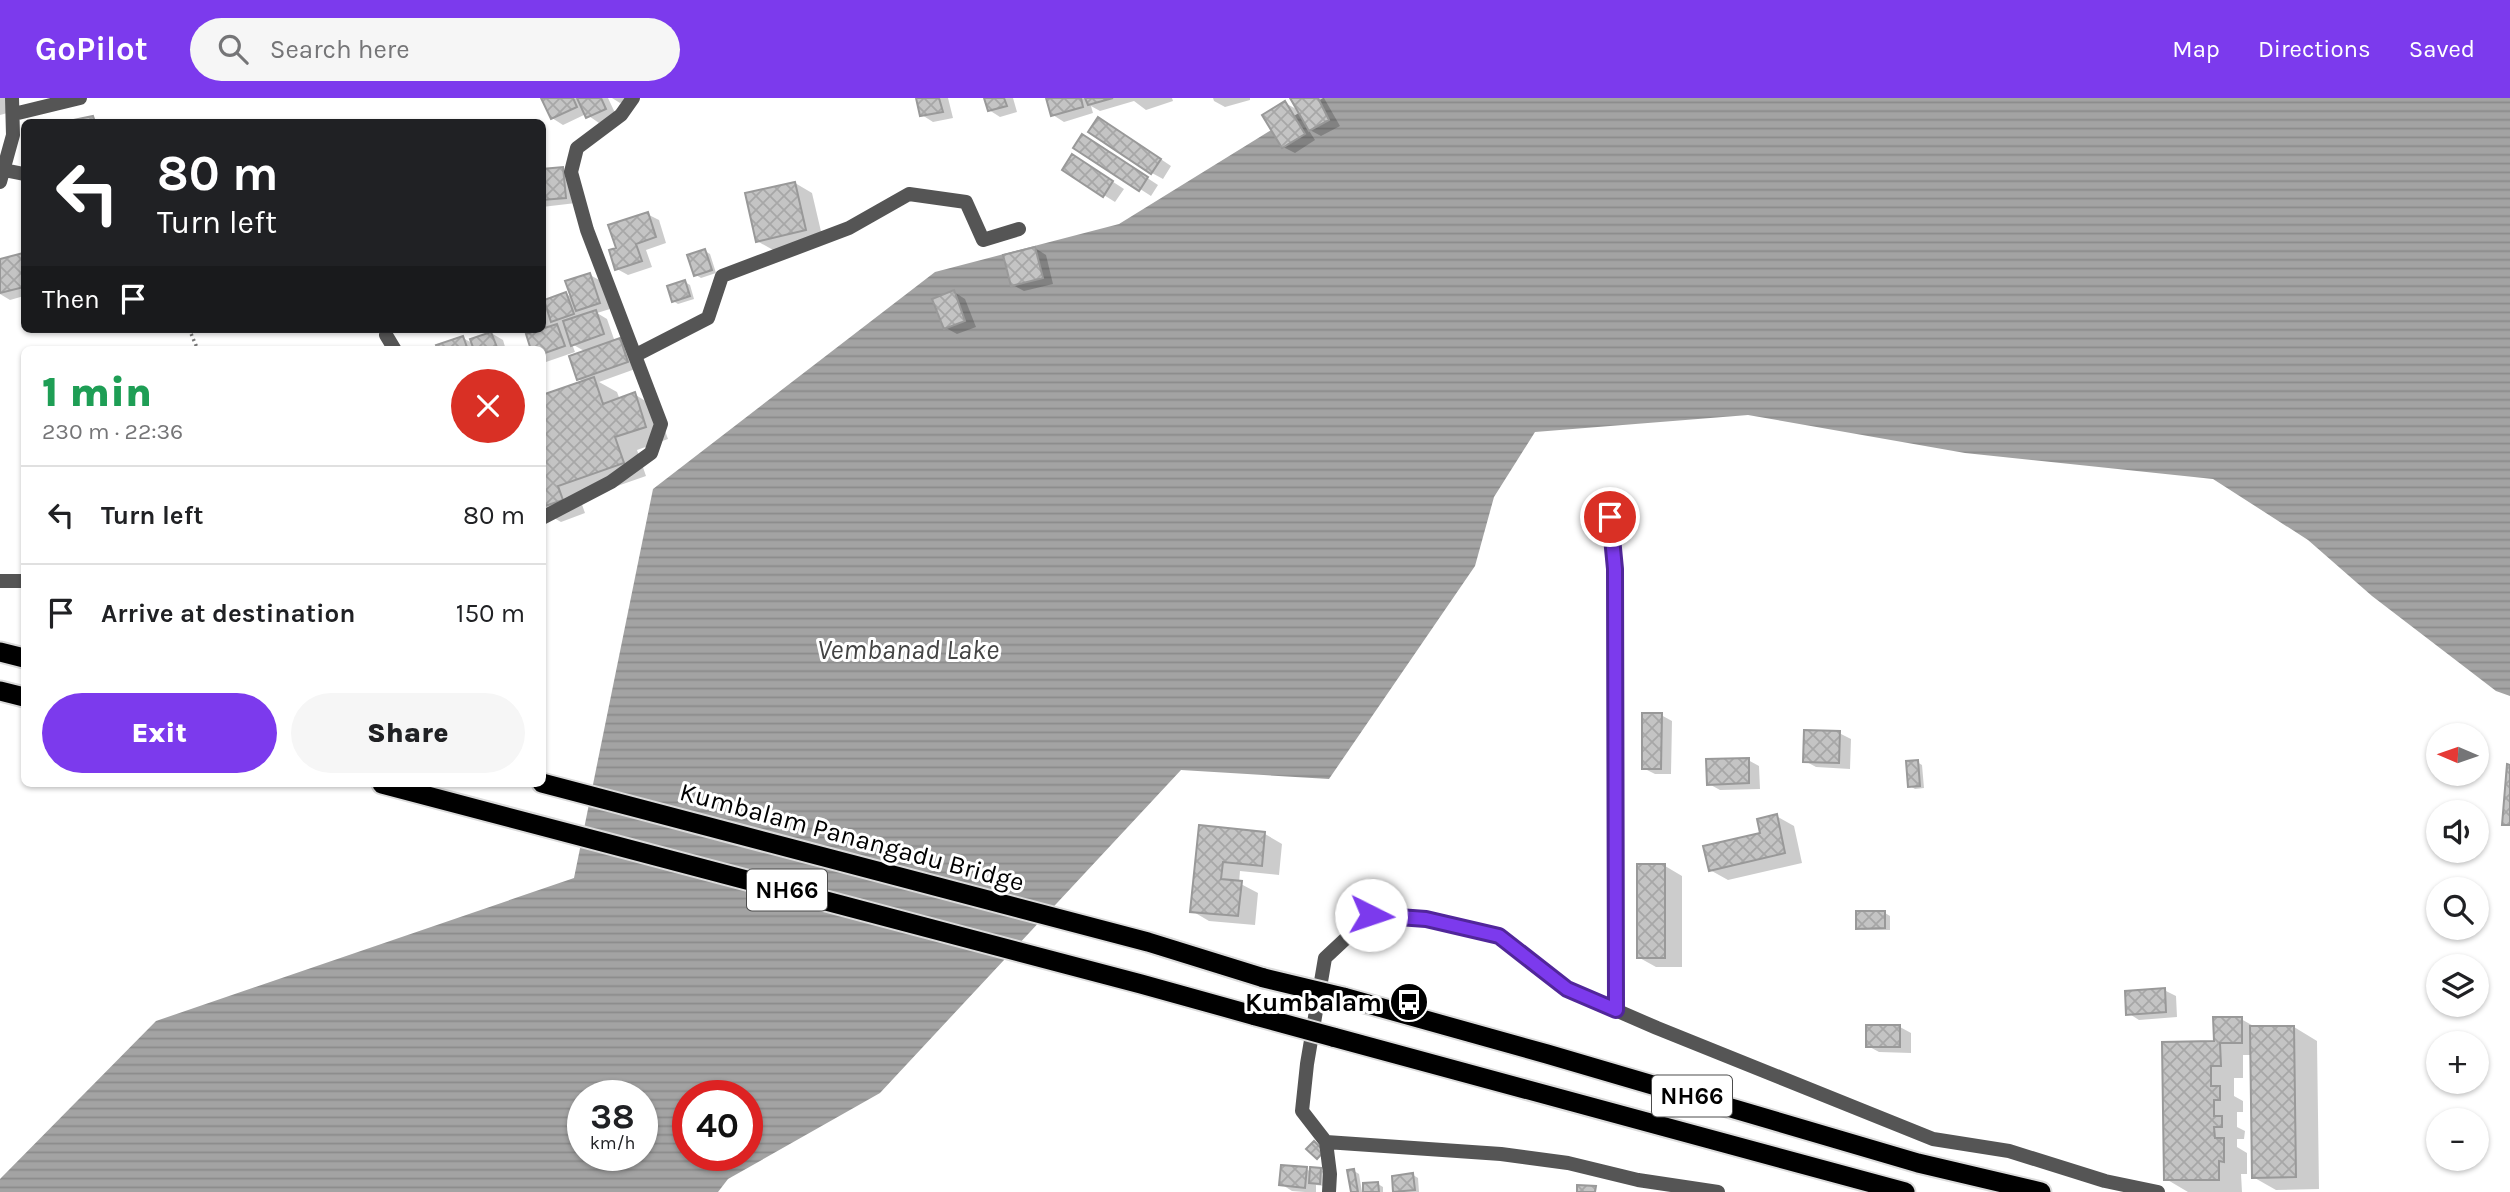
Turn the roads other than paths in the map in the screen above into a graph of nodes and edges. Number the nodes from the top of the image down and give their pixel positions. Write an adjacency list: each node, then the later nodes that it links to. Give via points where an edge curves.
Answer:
1 (12, 98): 4 (street)
2 (80, 98): 4 (street)
3 (633, 98): 10 (street, via 621,115 577,148 571,172 587,230)
4 (14, 114): 6 (street)
5 (21, 174): 6 (street)
6 (2, 176)
7 (1018, 229): 10 (street, via 983,240 966,202 909,194 849,228 722,276 708,318)
8 (386, 335): 9 (street)
9 (393, 346)
10 (636, 355): 11 (street, via 661,424 651,453 611,482)
11 (546, 516)
12 (1610, 517): 21 (street, via 1615,569)
13 (0, 581): 14 (street)
14 (21, 581)
15 (0, 652): 16 (highway)
16 (21, 657)
17 (0, 691): 18 (highway)
18 (21, 695)
19 (546, 784): 26 (highway, Kumbalam Panangadu Bridge / NH66, bridge, via 1148,942 1918,1163)
20 (396, 787): 25 (highway, NH66, bridge)
21 (1616, 1010): 22 (street, via 1567,989 1499,936 1426,919 1371,915 1325,958 1301,1111); 27 (street, via 1933,1139 2009,1151)
22 (1326, 1142): 23 (street); 24 (street, via 1501,1154)
23 (1329, 1192)
24 (1718, 1192)
25 (1905, 1192)
26 (2041, 1192)
27 (2158, 1192)

